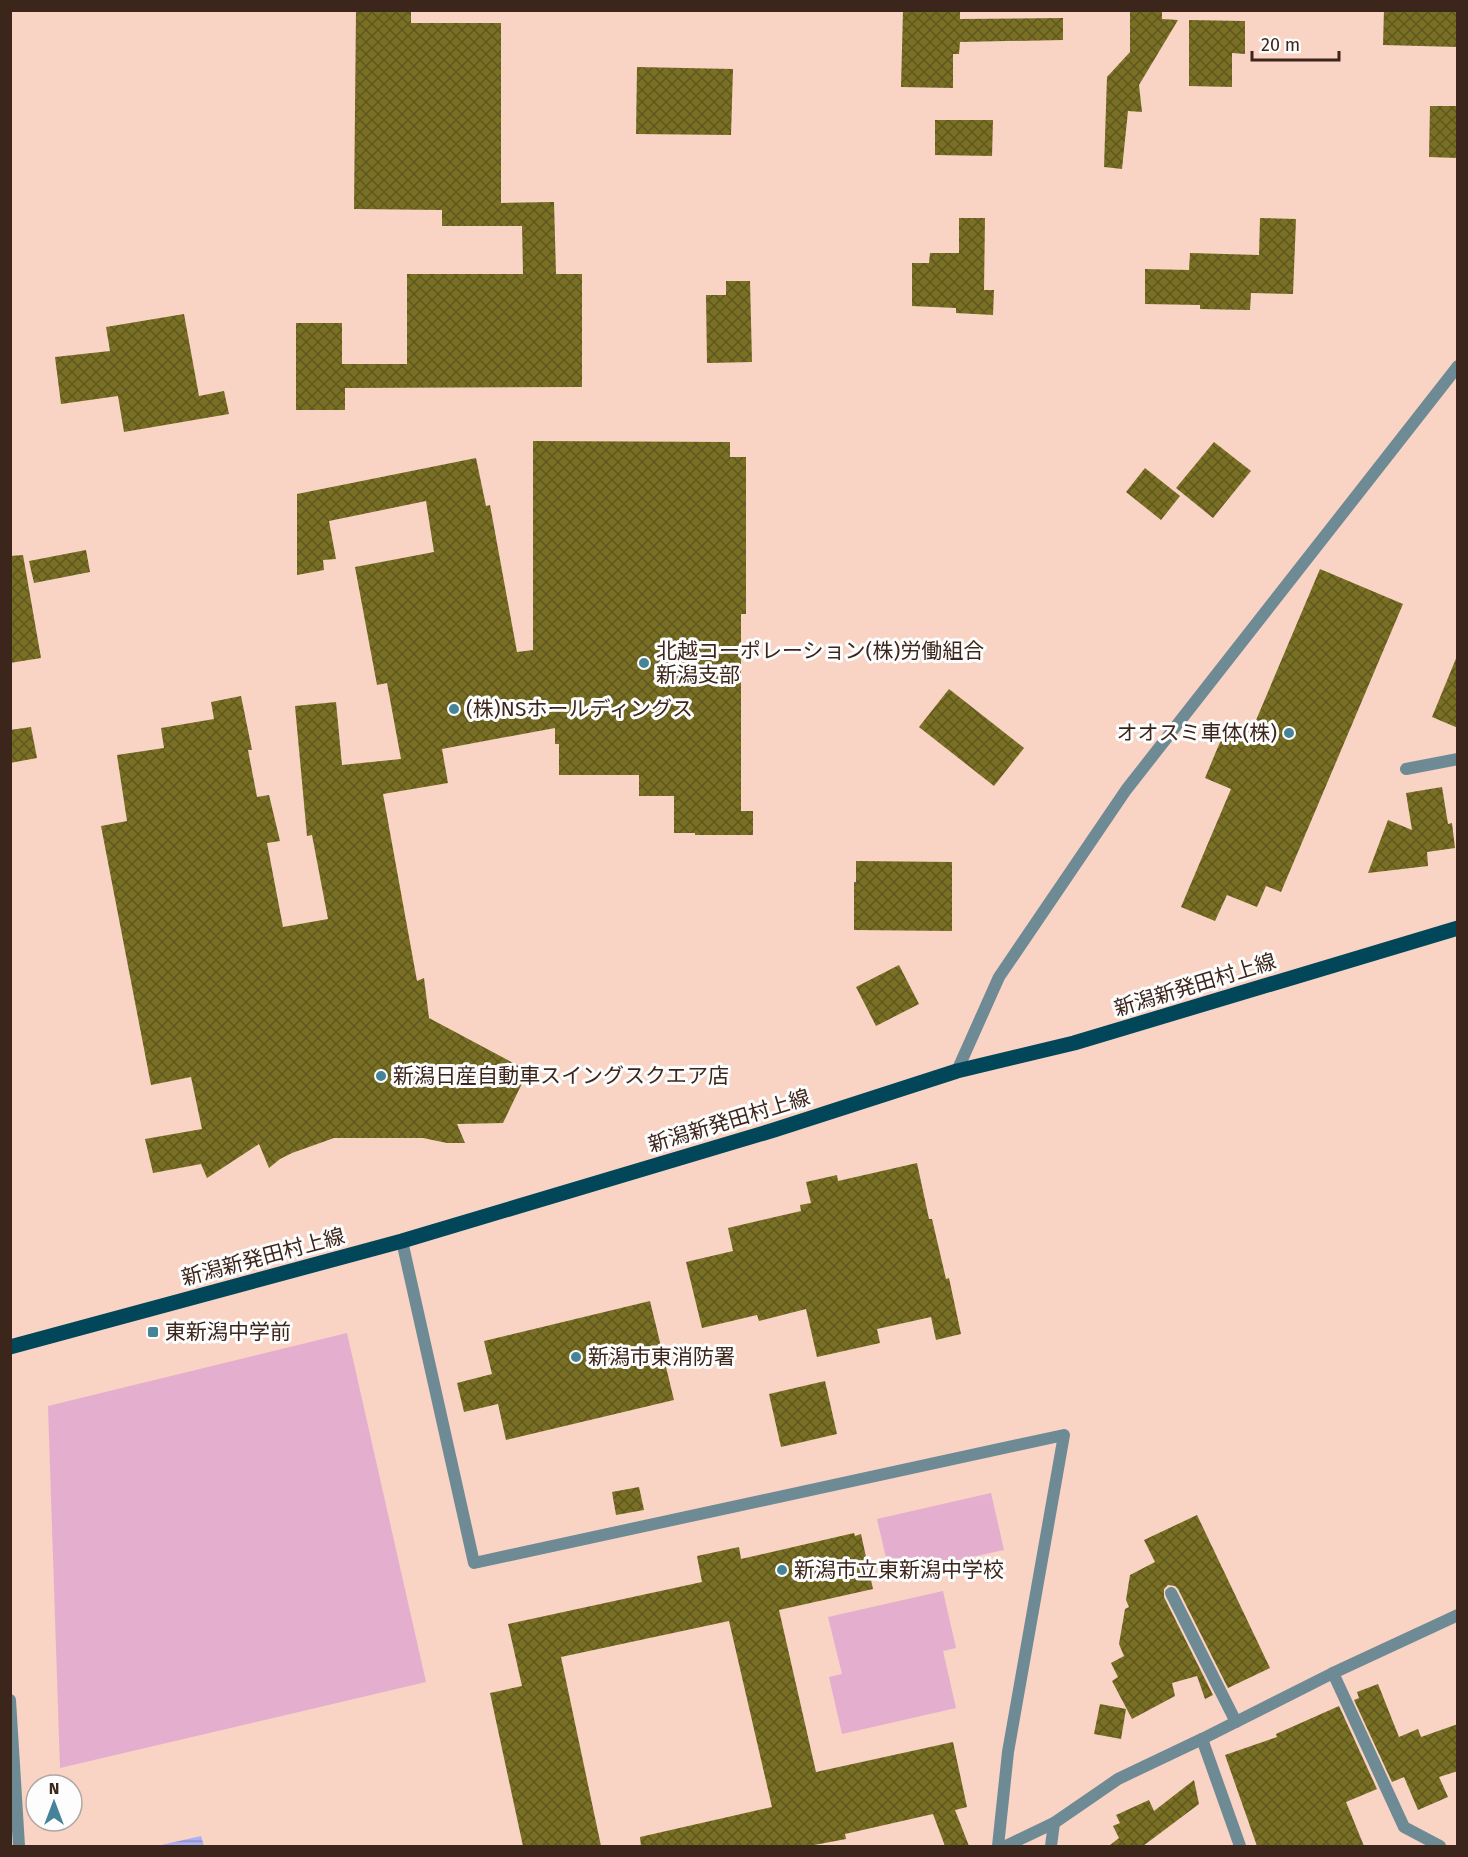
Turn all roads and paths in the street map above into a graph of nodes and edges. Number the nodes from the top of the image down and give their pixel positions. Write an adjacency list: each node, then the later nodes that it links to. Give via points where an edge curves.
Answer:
1 (1458, 366): 5 (street, via 1126,790 999,976)
2 (1458, 759): 3 (street)
3 (1406, 769)
4 (1458, 928): 5 (main road, 新潟新発田村上線, via 1074,1043)
5 (957, 1071): 6 (main road, 新潟新発田村上線)
6 (402, 1241): 7 (main road, 新潟新発田村上線); 16 (street, via 474,1563 1064,1435 1008,1752)
7 (10, 1347)
8 (1171, 1593): 12 (street)
9 (1458, 1615): 10 (street)
10 (1333, 1673): 12 (street); 20 (street, via 1404,1827)
11 (10, 1700): 15 (street)
12 (1236, 1722): 13 (street)
13 (1202, 1739): 14 (street, via 1118,1779); 19 (street)
14 (1054, 1823): 17 (street); 18 (street)
15 (19, 1846)
16 (998, 1846)
17 (1006, 1846)
18 (1051, 1846)
19 (1240, 1846)
20 (1440, 1846)

